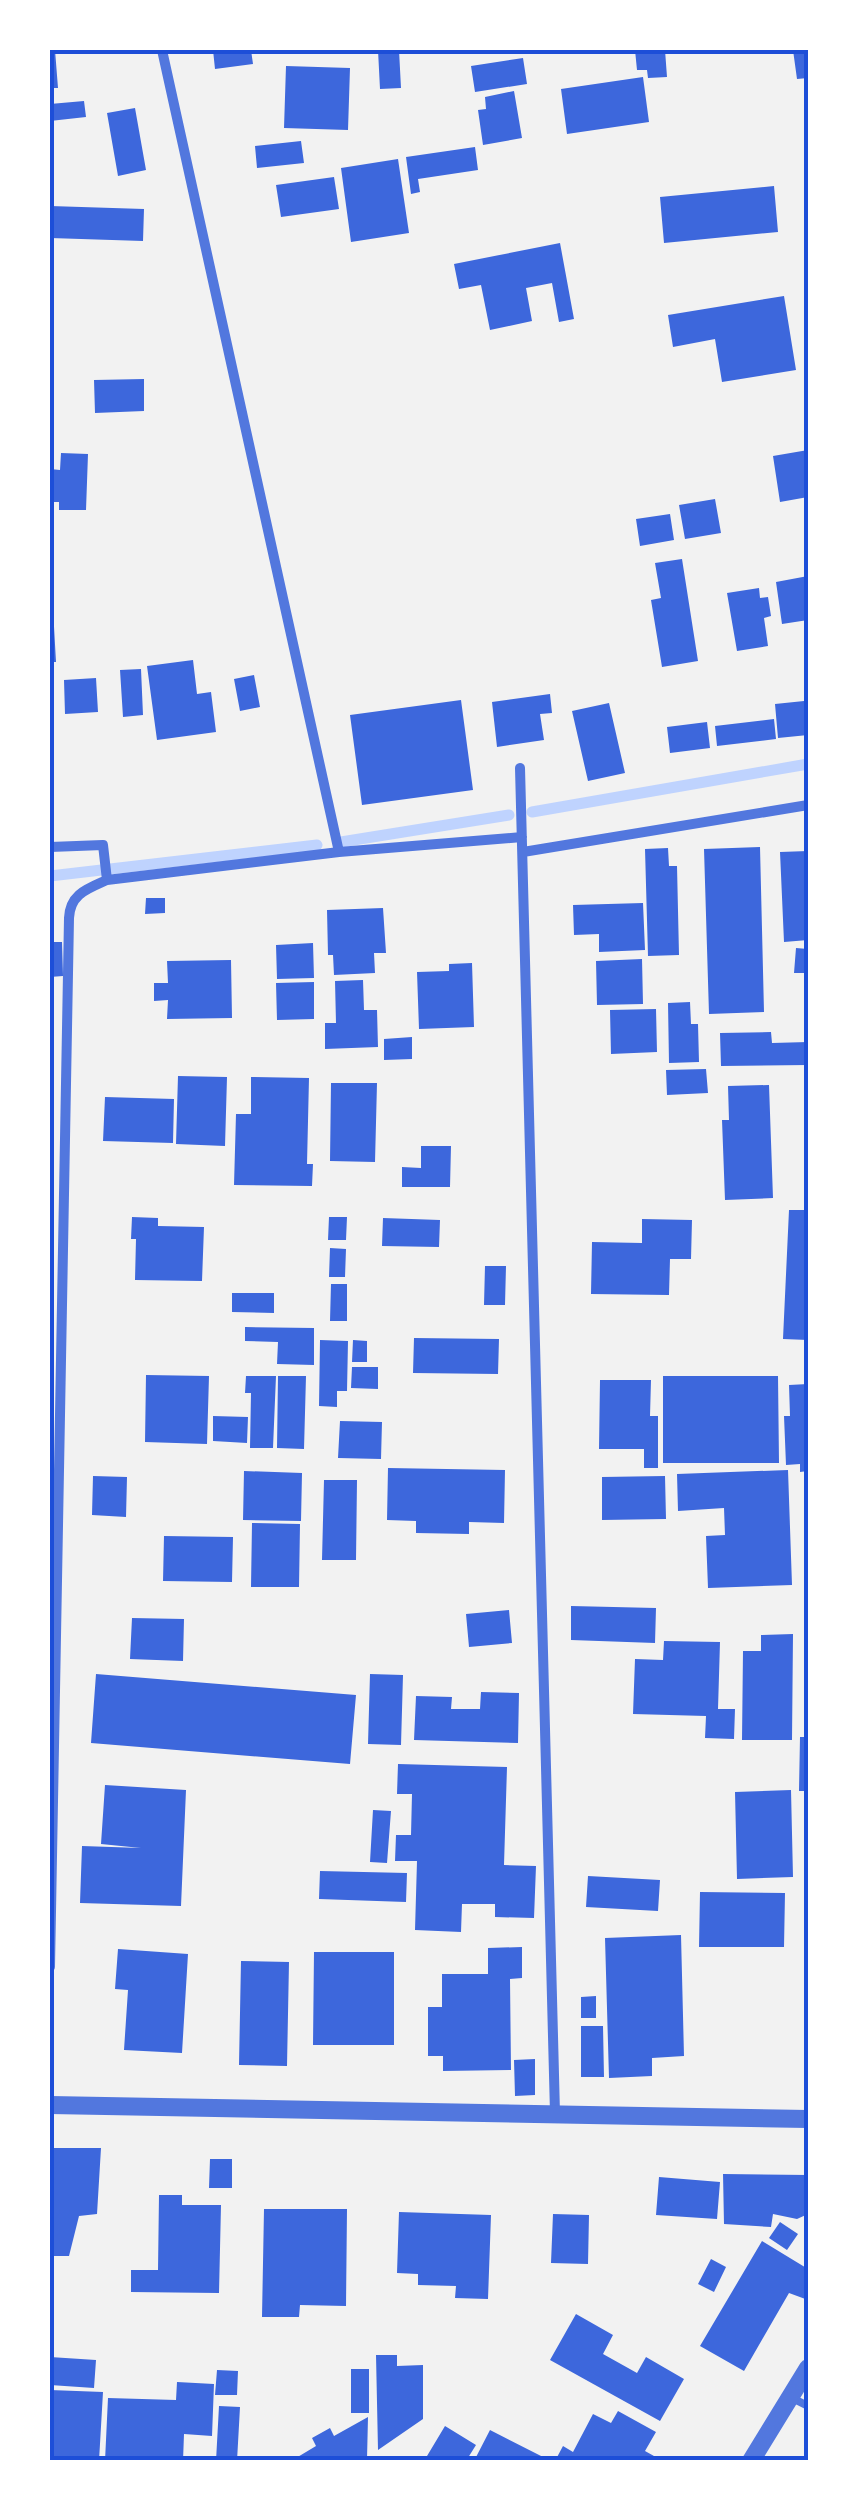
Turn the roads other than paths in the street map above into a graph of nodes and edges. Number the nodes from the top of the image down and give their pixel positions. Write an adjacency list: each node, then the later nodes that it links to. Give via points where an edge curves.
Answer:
1 (162, 50): 6 (street)
2 (520, 768): 4 (street)
3 (808, 806): 7 (street)
4 (522, 837): 6 (street); 7 (street)
5 (50, 847): 8 (street, via 99,843 106,850)
6 (338, 852): 8 (street)
7 (524, 852): 11 (street)
8 (106, 874): 9 (street, via 70,908)
9 (50, 1966)
10 (50, 2105): 11 (street)
11 (555, 2113): 12 (street)
12 (808, 2119)
13 (808, 2368): 14 (street)
14 (790, 2396): 15 (lane); 16 (street)
15 (808, 2406)
16 (751, 2461)

